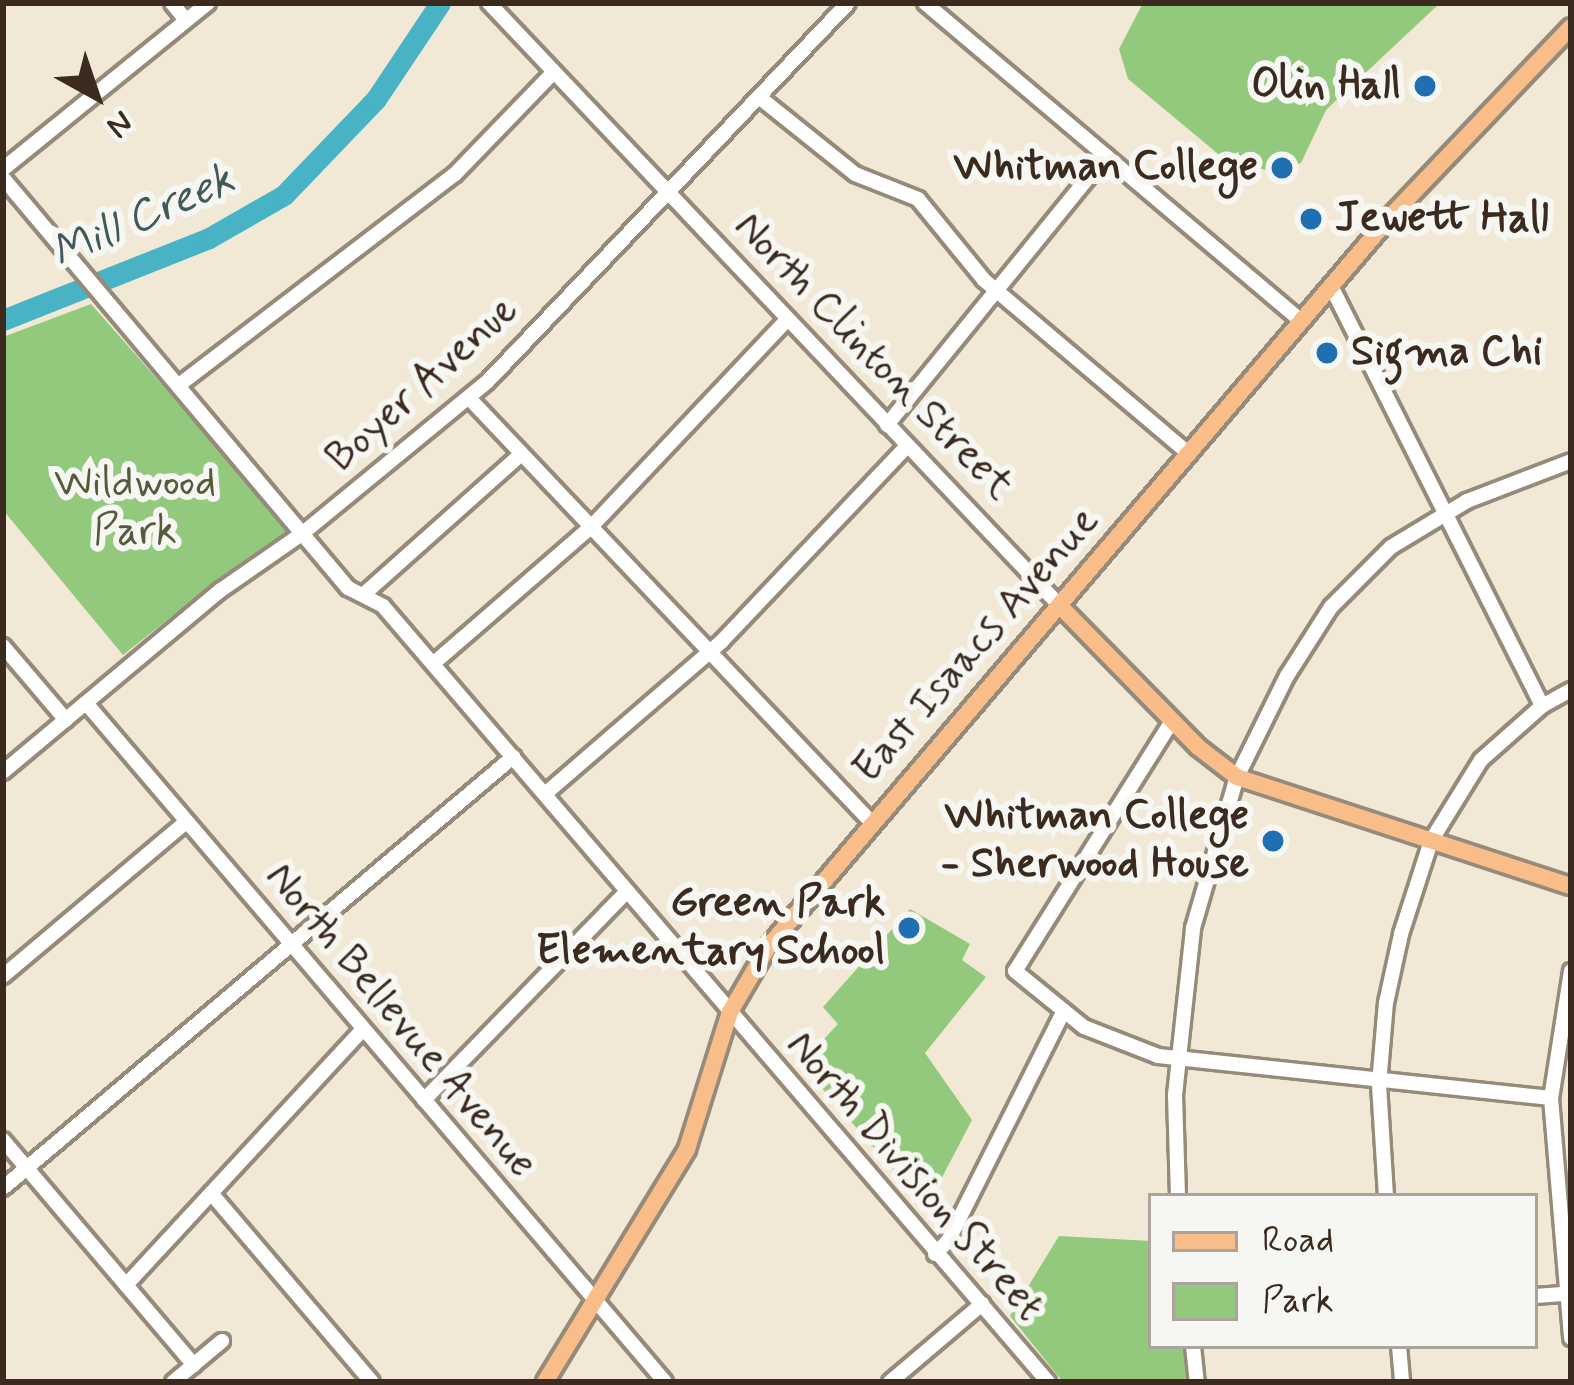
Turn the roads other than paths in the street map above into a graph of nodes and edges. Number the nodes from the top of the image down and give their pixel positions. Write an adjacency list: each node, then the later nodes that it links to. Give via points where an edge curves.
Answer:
1 (172, 3): 6 (street)
2 (208, 3): 6 (street)
3 (489, 3): 8 (street, North Clinton Street)
4 (848, 3): 9 (street, Boyer Avenue)
5 (925, 3): 10 (street)
6 (186, 20): 11 (street)
7 (1571, 27): 14 (main road, East Isaacs Avenue)
8 (554, 73): 13 (street, North Clinton Street); 18 (street, via 455,174)
9 (759, 97): 13 (street, Boyer Avenue); 15 (street, via 855,174 918,199)
10 (1106, 156): 15 (street); 17 (street)
11 (3, 169)
12 (3, 178): 18 (street, North Division Street)
13 (668, 193): 16 (street, North Clinton Street); 19 (street, Boyer Avenue)
14 (1331, 286): 17 (main road, East Isaacs Avenue); 25 (street)
15 (997, 290): 20 (street); 23 (street)
16 (786, 321): 20 (street, North Clinton Street); 26 (street)
17 (1301, 321): 23 (main road, East Isaacs Avenue)
18 (178, 385): 27 (street, North Division Street)
19 (469, 398): 22 (street); 27 (street, Boyer Avenue)
20 (887, 425): 21 (street, North Clinton Street)
21 (907, 446): 29 (street, North Clinton Street); 31 (street)
22 (521, 454): 26 (street); 28 (street)
23 (1188, 454): 29 (main road, East Isaacs Avenue)
24 (1571, 460): 25 (street)
25 (1446, 511): 35 (street); 40 (street, via 1391,547 1331,607)
26 (591, 527): 31 (street); 32 (street)
27 (303, 533): 28 (street, North Division Street); 34 (street, Boyer Avenue)
28 (362, 595): 32 (street, North Division Street, via 383,606)
29 (1059, 604): 37 (main road, North Clinton Street); 43 (main road, East Isaacs Avenue)
30 (3, 646): 36 (street)
31 (710, 652): 41 (street); 43 (street)
32 (434, 663): 38 (street, North Division Street)
33 (1571, 690): 35 (street)
34 (86, 703): 36 (street, Boyer Avenue); 42 (street, North Bellevue Avenue)
35 (1542, 706): 44 (street, via 1481,760)
36 (66, 720): 39 (street, Boyer Avenue)
37 (1172, 721): 40 (main road, North Clinton Street); 51 (street, via 1015,971)
38 (513, 757): 41 (street, North Division Street); 47 (street)
39 (3, 772)
40 (1237, 777): 44 (main road, North Clinton Street); 53 (street, via 1192,928)
41 (545, 794): 46 (street, North Division Street)
42 (186, 822): 47 (street, North Bellevue Avenue); 49 (street)
43 (872, 823): 50 (main road, East Isaacs Avenue, via 768,947)
44 (1431, 842): 45 (main road, North Clinton Street); 54 (street, via 1391,971)
45 (1571, 886)
46 (627, 891): 50 (street, North Division Street); 56 (street)
47 (291, 944): 52 (street, North Bellevue Avenue); 58 (street)
48 (1571, 971): 55 (street)
49 (3, 976)
50 (730, 1012): 63 (street, North Division Street); 67 (main road, East Isaacs Avenue, via 687,1149)
51 (1062, 1014): 53 (street, via 1110,1040); 63 (street)
52 (363, 1029): 56 (street, North Bellevue Avenue); 60 (street)
53 (1178, 1060): 54 (street); 61 (street)
54 (1379, 1084): 55 (street); 62 (street)
55 (1551, 1098): 65 (street)
56 (424, 1100): 67 (street, North Bellevue Avenue)
57 (3, 1140): 58 (street)
58 (26, 1167): 59 (street); 64 (street)
59 (3, 1188)
60 (211, 1193): 64 (street); 75 (street)
61 (1178, 1193)
62 (1386, 1193)
63 (935, 1254): 68 (street, North Division Street)
64 (126, 1286): 73 (street)
65 (1566, 1294): 66 (street); 69 (street)
66 (1538, 1296)
67 (596, 1302): 76 (main road, East Isaacs Avenue); 77 (street, North Bellevue Avenue)
68 (982, 1304): 78 (street); 79 (street, North Division Street)
69 (1571, 1338)
70 (222, 1341): 73 (street)
71 (1193, 1349): 80 (street)
72 (1399, 1349): 81 (street)
73 (194, 1365): 74 (street)
74 (173, 1382)
75 (373, 1382)
76 (545, 1382)
77 (664, 1382)
78 (890, 1382)
79 (1048, 1382)
80 (1197, 1382)
81 (1402, 1382)

